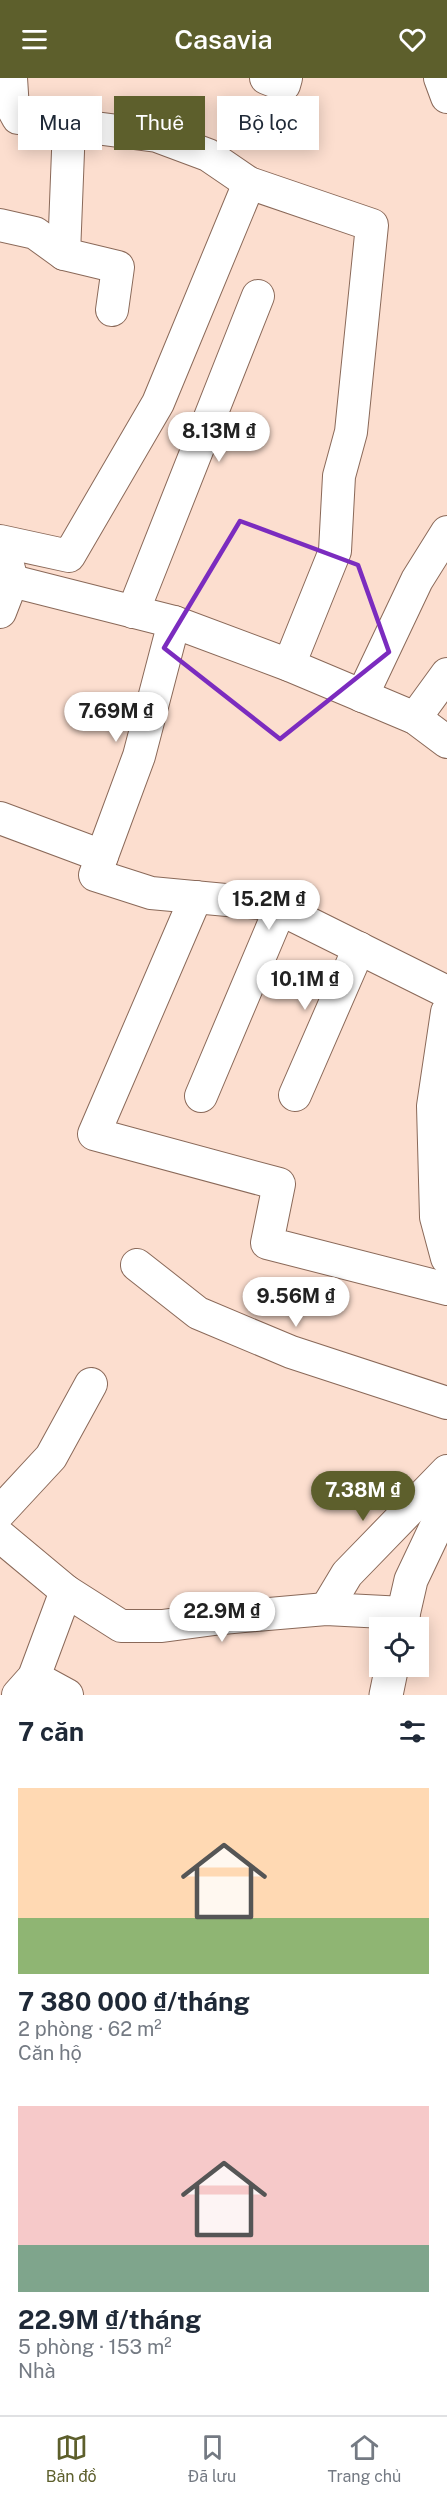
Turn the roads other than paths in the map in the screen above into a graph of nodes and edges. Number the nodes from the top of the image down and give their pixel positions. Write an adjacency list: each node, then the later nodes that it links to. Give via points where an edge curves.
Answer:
1 (11, 78): 6 (street, via 13,109)
2 (266, 78): 3 (street, via 284,85)
3 (286, 78)
4 (440, 78): 5 (street)
5 (447, 97)
6 (18, 118)
7 (102, 130): 9 (street, via 157,136 208,155)
8 (68, 150): 11 (street)
9 (249, 183): 15 (street, via 158,403 69,556); 20 (street, via 372,225 351,432 339,476 335,551)
10 (0, 225): 11 (street, via 35,233)
11 (64, 254): 13 (street, via 118,267)
12 (258, 296): 18 (street)
13 (112, 310)
14 (447, 532): 22 (street, via 417,580)
15 (0, 540): 16 (street)
16 (12, 581): 17 (street); 18 (street)
17 (0, 612)
18 (133, 612): 19 (street)
19 (174, 622): 20 (street); 26 (street, via 139,756)
20 (289, 665): 22 (street)
21 (447, 674): 23 (street)
22 (362, 696): 23 (street)
23 (415, 718): 24 (street)
24 (447, 742)
25 (0, 818): 26 (street)
26 (102, 856): 27 (street, via 95,875 151,893)
27 (195, 897): 28 (street, via 270,904); 36 (street, via 93,1134 279,1184 267,1243)
28 (280, 909): 29 (street); 33 (street)
29 (359, 948): 30 (street); 32 (street)
30 (447, 992)
31 (447, 1012): 34 (street, via 433,1106 436,1217)
32 (295, 1095)
33 (201, 1096)
34 (447, 1258)
35 (137, 1265): 38 (street, via 198,1313 291,1352)
36 (447, 1289)
37 (91, 1384): 41 (street, via 51,1457)
38 (447, 1403)
39 (447, 1472): 44 (street, via 347,1574)
40 (447, 1504): 46 (main road, via 411,1580)
41 (0, 1512)
42 (0, 1536): 43 (street)
43 (66, 1591): 44 (street, via 121,1626 162,1626); 48 (street)
44 (326, 1609): 45 (street)
45 (381, 1617)
46 (403, 1617)
47 (390, 1677): 50 (main road)
48 (26, 1686): 49 (street)
49 (67, 1695)
50 (386, 1695)

